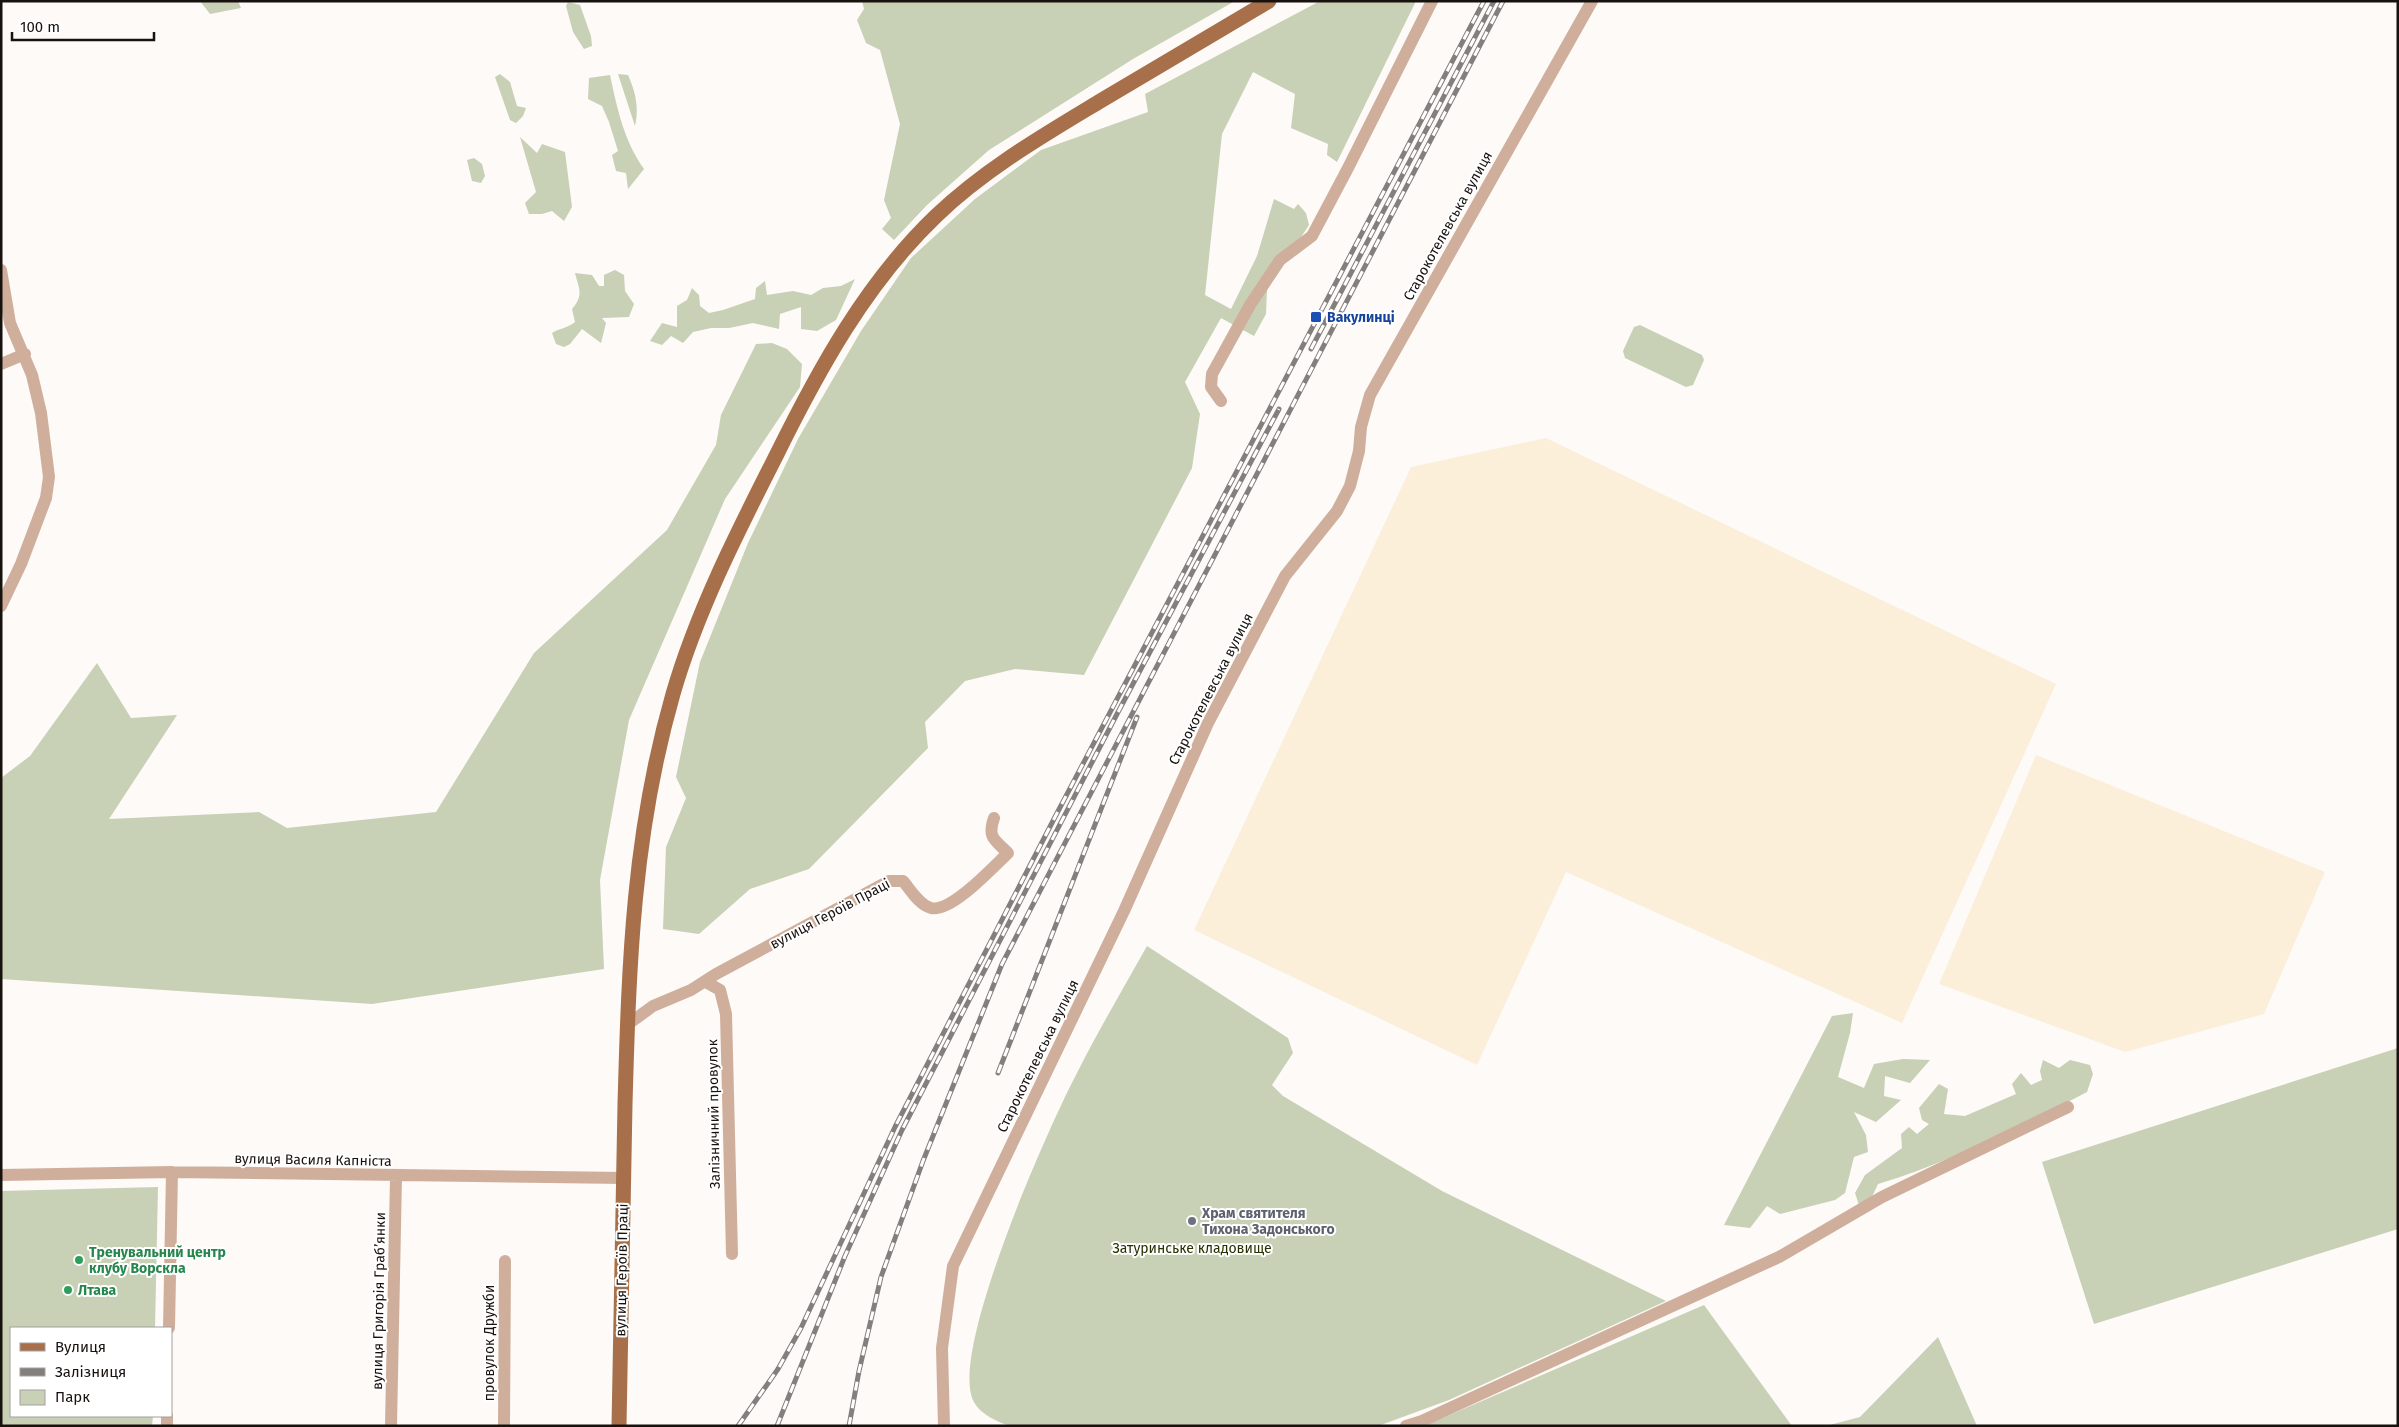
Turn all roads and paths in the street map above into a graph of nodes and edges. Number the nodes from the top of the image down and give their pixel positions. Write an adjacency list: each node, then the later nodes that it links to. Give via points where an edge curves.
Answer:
1 (1269, 1): 11 (main road, вулиця Героїв Праці, via 1049,131 974,183 935,217 893,261 848,323 760,487 713,588 674,689 641,843 630,951)
2 (1432, 1): 7 (street, via 1312,236 1280,260 1250,305 1212,374 1211,387)
3 (1592, 1): 23 (street, Старокотелевська вулиця, via 1370,395 1350,486 1337,511 1286,576 1208,723 1124,911 953,1266 942,1348)
4 (1, 270): 5 (street, via 10,323)
5 (25, 354): 6 (street); 8 (street, via 41,413 49,477 46,498)
6 (1, 364)
7 (1221, 401)
8 (1, 606)
9 (994, 818): 10 (street, вулиця Героїв Праці, via 990,830 992,837 1008,853 954,902 942,908 931,908 922,903 903,881 888,881)
10 (706, 982): 11 (street, вулиця Героїв Праці, via 653,1006); 17 (street, Залізничний провулок, via 720,990 726,1014)
11 (627, 1025): 16 (main road, вулиця Героїв Праці)
12 (2068, 1107): 24 (street, via 1882,1198 1779,1257)
13 (172, 1172): 14 (street, вулиця Василя Капніста); 15 (street, вулиця Василя Капніста); 19 (street)
14 (1, 1175)
15 (396, 1177): 16 (street, вулиця Василя Капніста); 20 (street, вулиця Григорія Грабʼянки)
16 (624, 1178): 22 (main road, вулиця Героїв Праці)
17 (732, 1254)
18 (505, 1261): 21 (street, провулок Дружби)
19 (169, 1327)
20 (391, 1426)
21 (504, 1426)
22 (619, 1426)
23 (944, 1426)
24 (1406, 1426)

